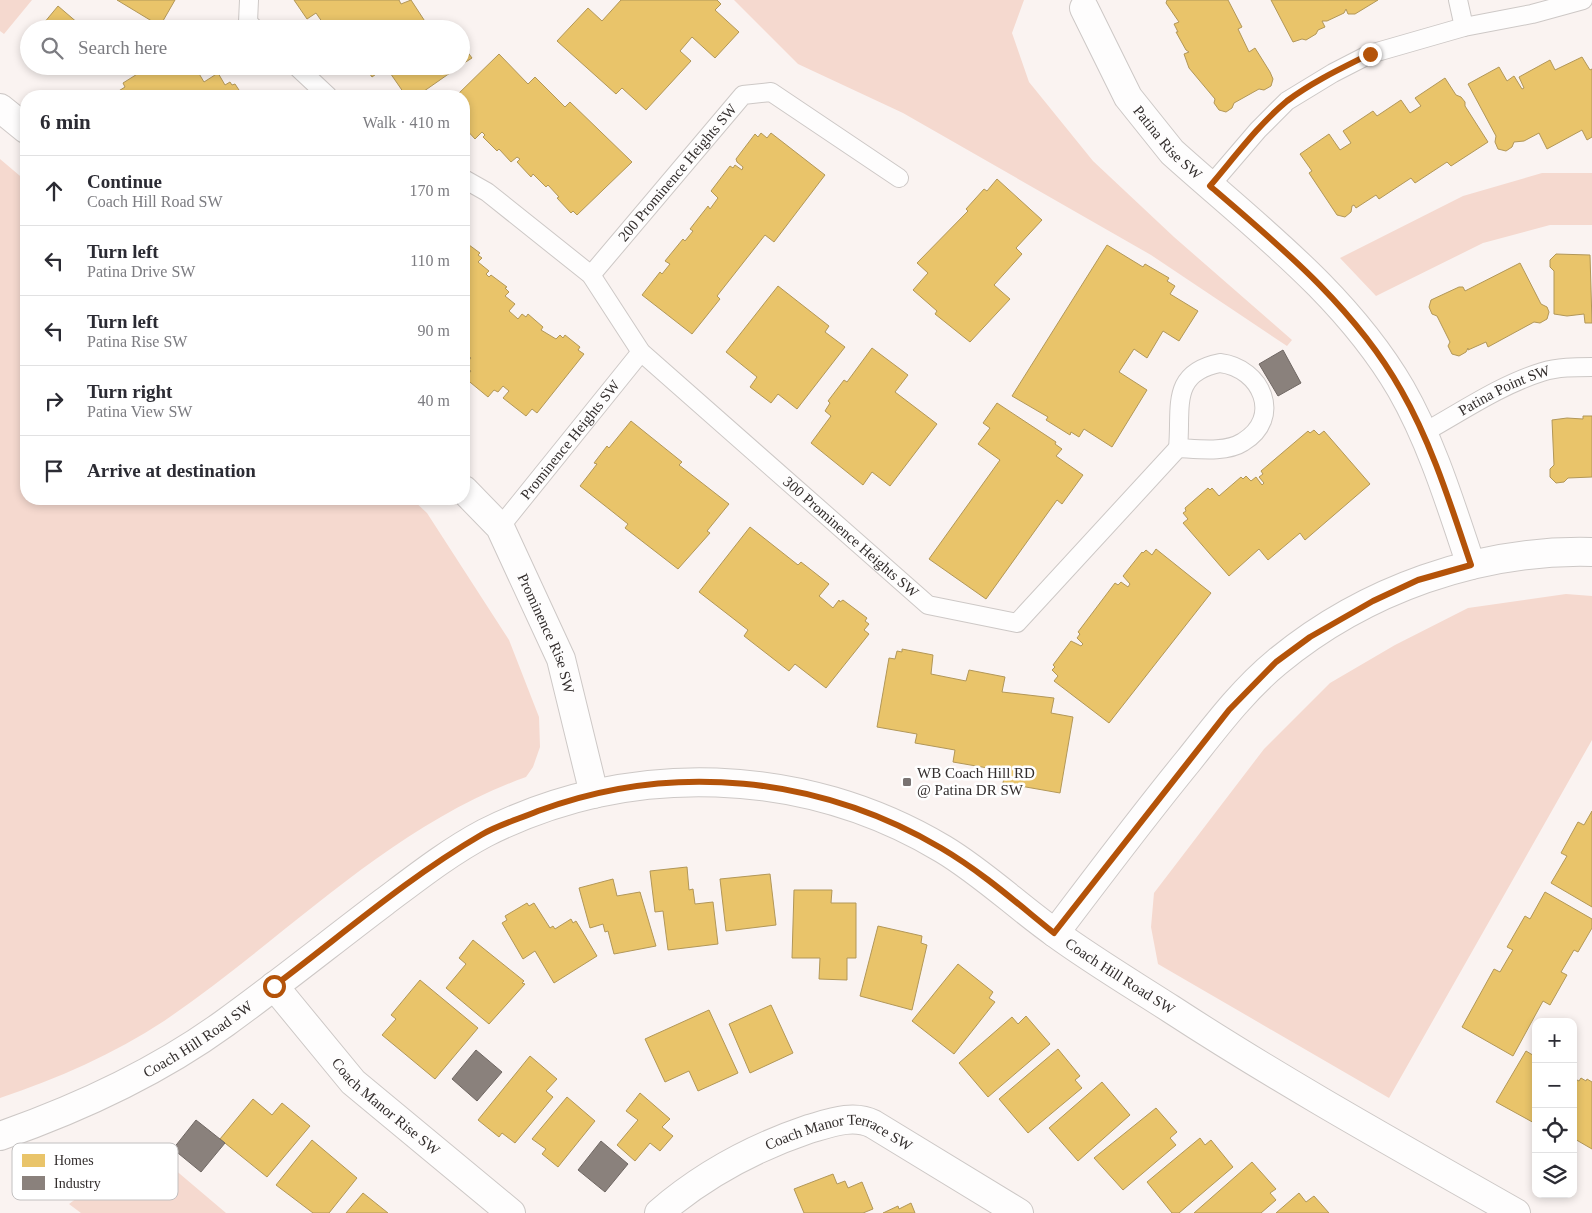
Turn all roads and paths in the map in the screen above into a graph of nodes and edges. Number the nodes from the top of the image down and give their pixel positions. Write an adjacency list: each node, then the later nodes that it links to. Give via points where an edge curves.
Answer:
1 (249, 0): 5 (lane)
2 (1458, 0): 6 (lane)
3 (1583, 0): 6 (lane)
4 (1087, 4): 13 (street, Patina Rise SW, via 1128,97 1138,112 1172,152)
5 (248, 20)
6 (1464, 27): 13 (lane, via 1370,54 1287,101)
7 (306, 75): 8 (lane)
8 (322, 90)
9 (0, 108): 10 (street)
10 (20, 123)
11 (899, 178): 14 (lane, 200 Prominence Heights SW, via 771,92 743,95)
12 (470, 182): 14 (lane, via 487,192)
13 (1210, 186): 17 (street, Patina Rise SW, via 1319,283 1374,350 1401,389)
14 (591, 275): 15 (lane)
15 (641, 352): 18 (lane, 300 Prominence Heights SW, via 928,605 1017,623); 20 (lane, Prominence Heights SW)
16 (1592, 367): 17 (lane, Patina Point SW, via 1565,367 1535,375)
17 (1423, 433): 22 (street, Patina Rise SW)
18 (1178, 448): 18 (lane, via 1231,447 1254,433 1262,415 1263,395 1247,371 1234,364 1220,363 1193,373 1179,398)
19 (470, 496): 20 (street, Prominence Rise SW)
20 (500, 526): 23 (street, Prominence Rise SW, via 561,659)
21 (1592, 552): 22 (street, via 1530,554)
22 (1471, 565): 24 (street, via 1418,580 1373,601 1310,637 1276,662 1229,710)
23 (594, 794): 24 (street, Coach Hill Road SW, via 630,786 730,782 775,787 854,807 941,848); 25 (street, Coach Hill Road SW, via 562,802 483,834 429,868)
24 (1054, 933): 30 (street, Coach Hill Road SW, via 1176,1012)
25 (274, 986): 26 (street, Coach Hill Road SW, via 224,1024 156,1067 58,1116); 27 (street, Coach Manor Rise SW, via 353,1082)
26 (0, 1136)
27 (511, 1213)
28 (659, 1213): 29 (street, Coach Manor Terrace SW, via 717,1169 761,1146 845,1120 873,1124)
29 (1019, 1213)
30 (1516, 1213)

